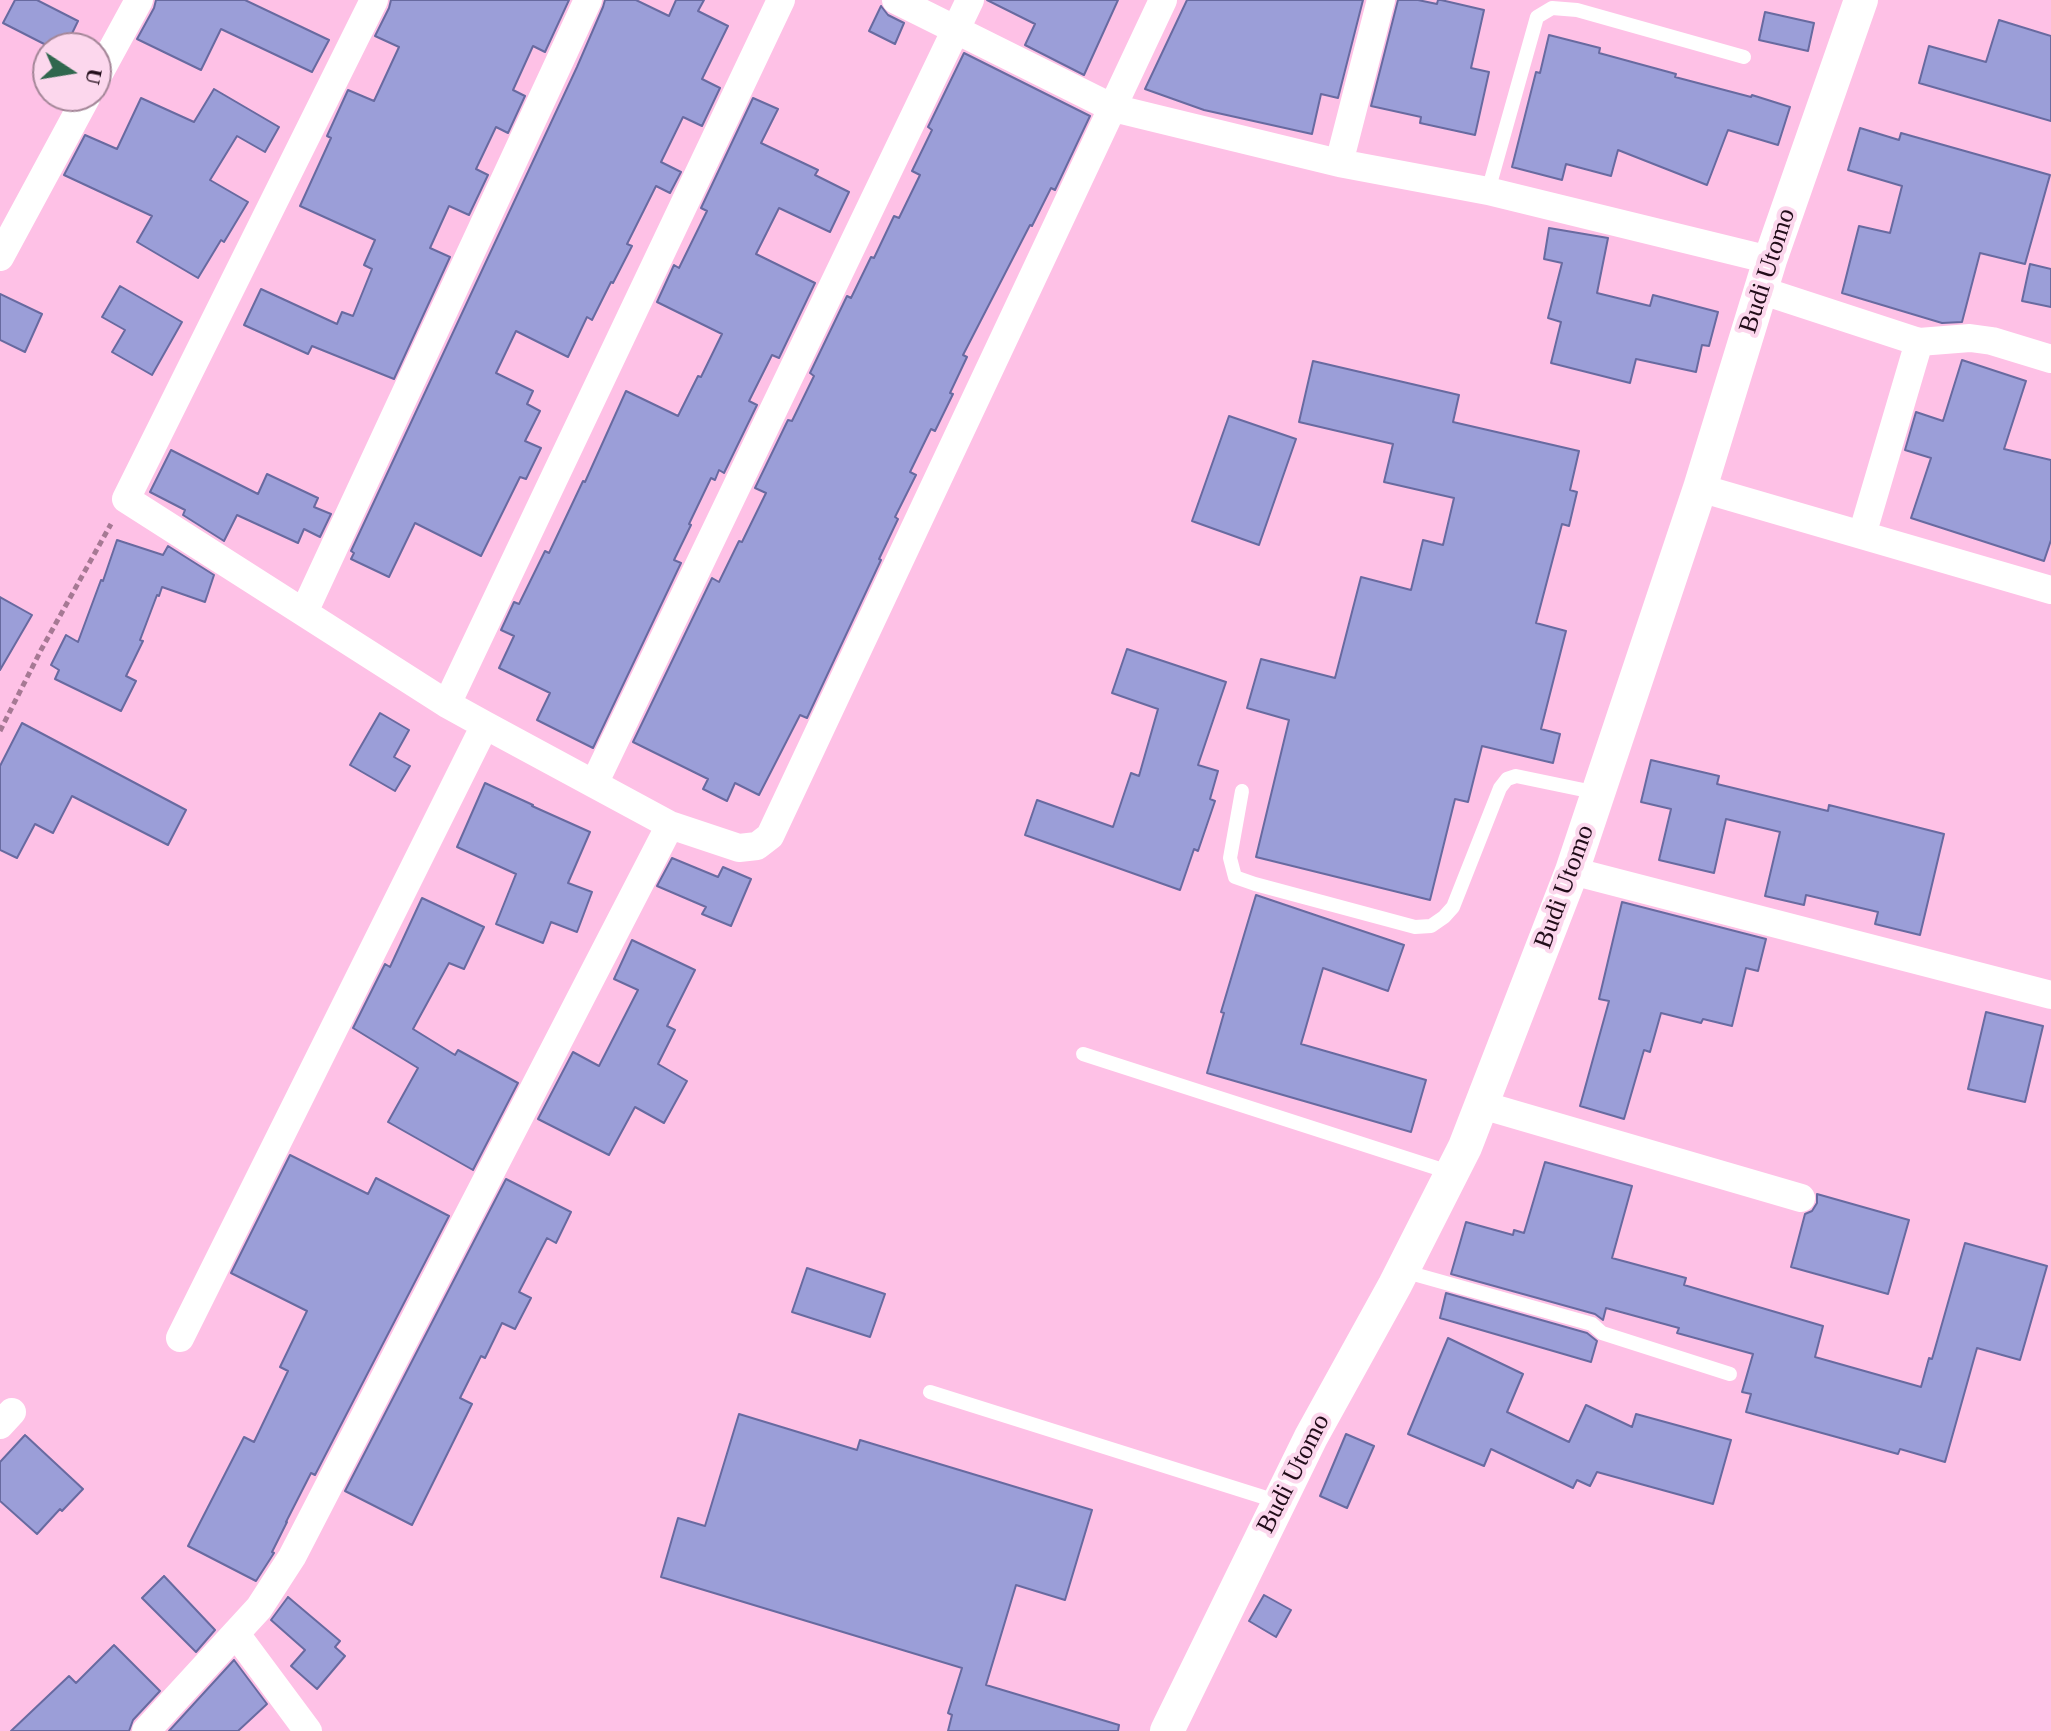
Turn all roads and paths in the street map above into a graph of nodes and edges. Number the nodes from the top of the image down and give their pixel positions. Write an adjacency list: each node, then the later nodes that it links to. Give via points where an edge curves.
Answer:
1 (139, 0): 11 (street)
2 (374, 0): 22 (street)
3 (588, 0): 25 (street)
4 (781, 0): 26 (street)
5 (896, 0): 10 (street)
6 (970, 0): 10 (street)
7 (1163, 0): 13 (street)
8 (1381, 0): 15 (street)
9 (1861, 0): 18 (street, Budi Utomo)
10 (956, 29): 13 (street); 29 (street)
11 (112, 50)
12 (1744, 57): 16 (lane, via 1577,10 1552,8 1537,17)
13 (1113, 108): 15 (street); 32 (street, via 770,836 757,846 739,848)
14 (78, 112): 17 (street)
15 (1339, 163): 16 (street)
16 (1488, 191): 18 (street)
17 (0, 257)
18 (1765, 275): 19 (street); 21 (street, Budi Utomo)
19 (1919, 342): 20 (street, via 1970,338); 23 (street)
20 (2051, 359)
21 (1700, 488): 23 (street); 31 (street, Budi Utomo)
22 (126, 499): 25 (street); 28 (path)
23 (1862, 535): 24 (street)
24 (2051, 590)
25 (304, 612): 26 (street)
26 (447, 704): 27 (street)
27 (485, 725): 29 (street); 40 (street)
28 (0, 731)
29 (594, 784): 32 (street)
30 (1242, 791): 31 (lane, via 1230,858 1235,877 1415,927 1431,926 1453,907 1507,779 1516,776)
31 (1599, 793): 33 (street, Budi Utomo)
32 (670, 825): 44 (street, via 292,1557)
33 (1572, 871): 34 (street); 36 (street, Budi Utomo)
34 (2051, 995)
35 (1083, 1054): 37 (lane)
36 (1482, 1105): 37 (street, Budi Utomo); 38 (street)
37 (1452, 1173): 39 (street, Budi Utomo)
38 (1801, 1198)
39 (1402, 1271): 41 (lane, via 1592,1324 1602,1333); 43 (street, Budi Utomo)
40 (180, 1338)
41 (1730, 1374)
42 (930, 1392): 43 (lane)
43 (1279, 1502): 47 (street, Budi Utomo)
44 (236, 1634): 45 (street); 46 (street)
45 (146, 1731)
46 (308, 1731)
47 (1167, 1731)

